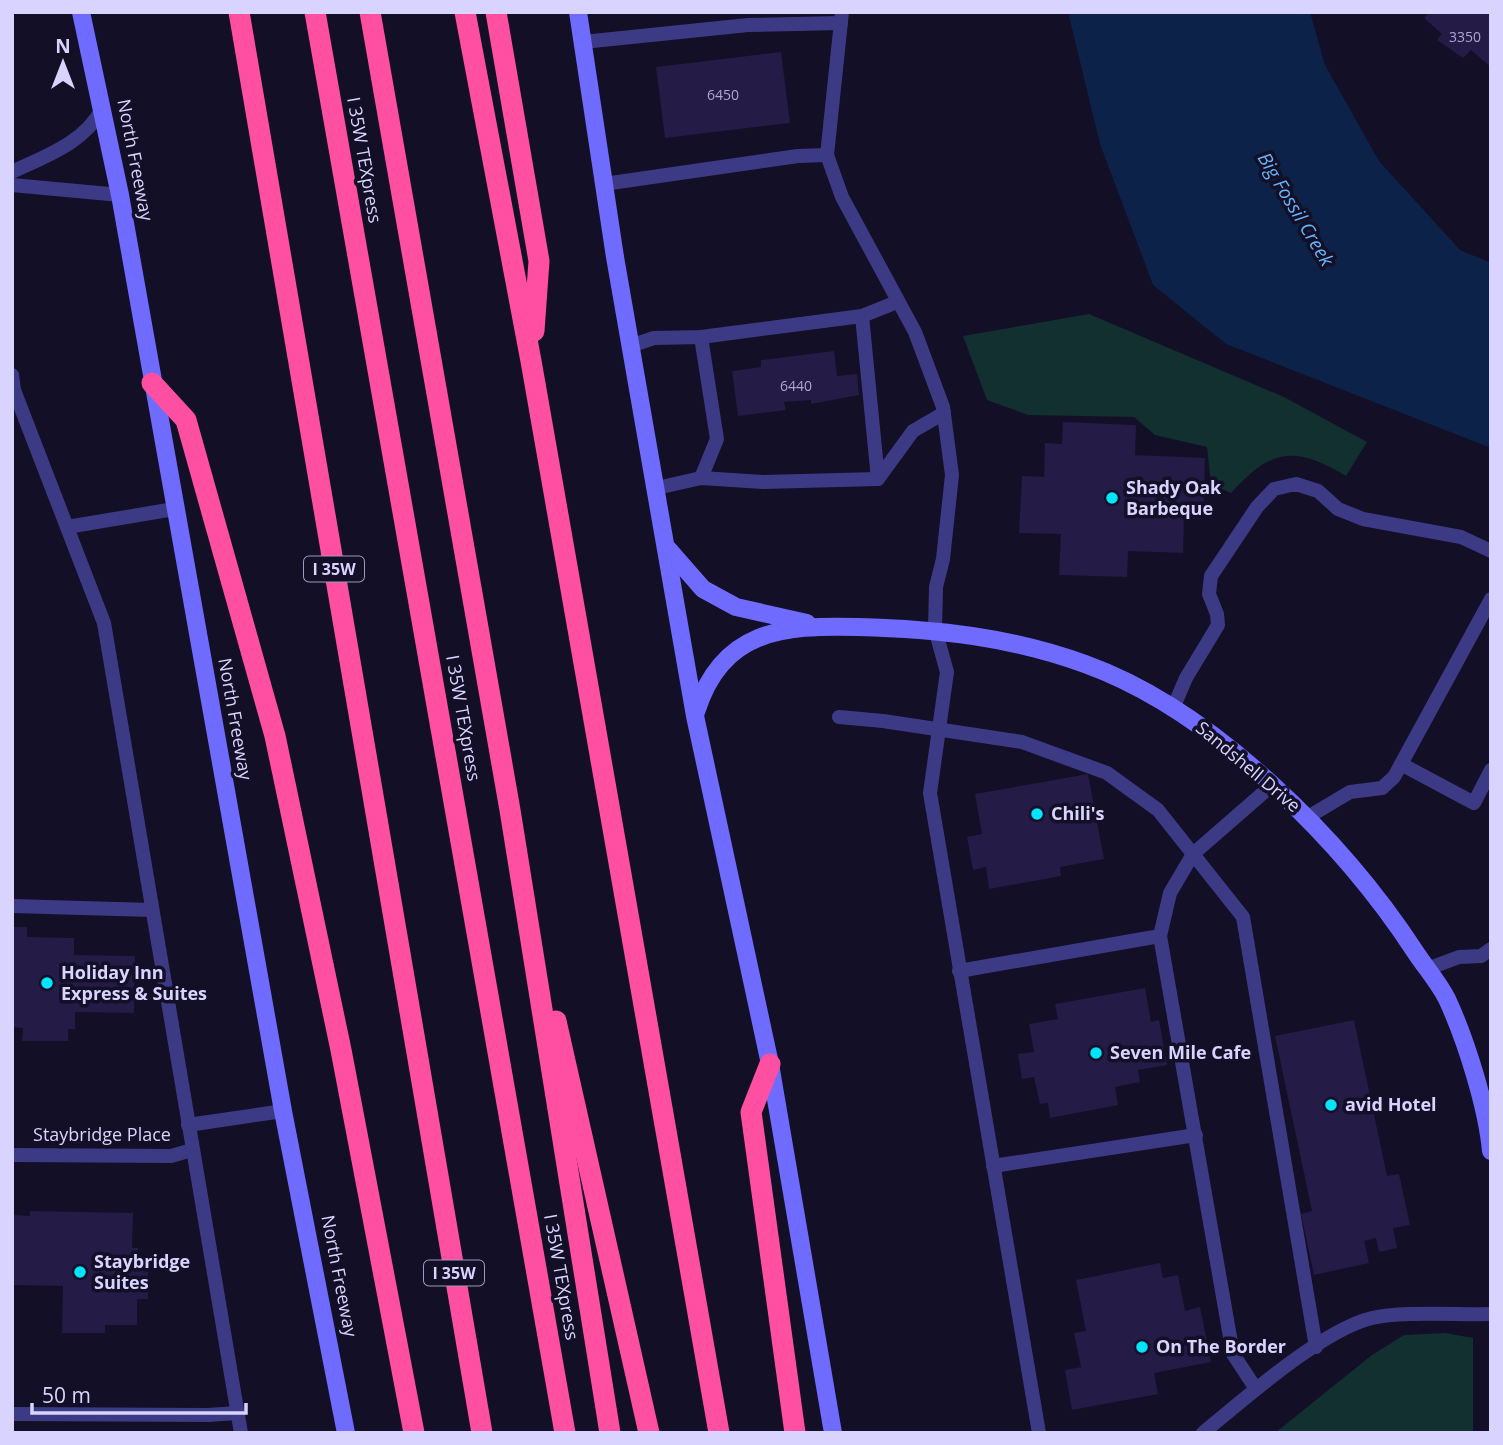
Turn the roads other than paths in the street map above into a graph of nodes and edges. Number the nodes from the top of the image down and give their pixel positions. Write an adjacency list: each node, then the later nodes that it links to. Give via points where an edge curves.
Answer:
1 (81, 12): 10 (main road, North Freeway)
2 (315, 12): 67 (highway, I 35W TEXpress)
3 (370, 12): 41 (highway, I 35W TEXpress)
4 (465, 12): 20 (highway)
5 (496, 12): 20 (highway, via 539,261)
6 (578, 12): 9 (main road)
7 (239, 15): 66 (highway, I 35W)
8 (841, 18): 9 (lane); 11 (lane)
9 (583, 42): 13 (main road)
10 (102, 109): 12 (lane, via 81,136); 15 (main road, North Freeway)
11 (827, 155): 13 (lane); 16 (lane, via 842,197)
12 (12, 172)
13 (604, 184): 19 (main road)
14 (12, 185): 15 (lane)
15 (120, 195): 22 (main road, North Freeway)
16 (897, 302): 17 (lane); 23 (lane, via 915,332)
17 (862, 316): 18 (lane); 25 (lane)
18 (701, 337): 19 (lane, via 654,338); 24 (lane, via 717,439)
19 (630, 346): 26 (main road)
20 (531, 361): 70 (highway)
21 (12, 375): 28 (lane)
22 (152, 383): 27 (main road, North Freeway); 65 (highway, via 186,420 275,736)
23 (944, 413): 25 (lane, via 913,431); 33 (lane, via 952,475 936,587)
24 (701, 478): 25 (lane, via 763,482); 26 (lane)
25 (878, 479)
26 (657, 488): 29 (main road)
27 (174, 509): 28 (lane); 51 (main road, North Freeway)
28 (67, 527): 45 (lane, via 104,623)
29 (668, 549): 32 (main road, Sandshell Drive, via 703,589 736,607); 35 (main road)
30 (1491, 551): 34 (lane, via 1461,537 1363,519 1338,509 1318,491 1296,484 1274,489 1210,576 1209,594 1218,625)
31 (1491, 599): 38 (lane)
32 (817, 626): 33 (main road, Sandshell Drive); 35 (main road, Sandshell Drive, via 762,635 733,650 705,683)
33 (935, 629): 34 (main road, Sandshell Drive, via 999,638 1087,664); 37 (lane, via 947,672)
34 (1174, 706): 40 (main road, Sandshell Drive)
35 (695, 716): 50 (main road)
36 (839, 718): 37 (lane)
37 (938, 729): 43 (lane, via 1022,742 1107,773 1158,810); 49 (lane, via 930,793)
38 (1401, 764): 39 (lane, via 1474,803); 42 (lane, via 1382,788 1350,792)
39 (1491, 770)
40 (1271, 786): 42 (main road, Sandshell Drive); 43 (lane)
41 (510, 810): 68 (highway, I 35W TEXpress); 69 (highway)
42 (1308, 817): 48 (main road, Sandshell Drive, via 1386,906)
43 (1193, 854): 46 (lane, via 1170,892); 59 (lane, via 1243,917)
44 (12, 906): 45 (lane)
45 (152, 910): 52 (lane)
46 (1160, 936): 49 (lane); 53 (lane)
47 (1491, 949): 48 (lane, via 1481,956 1459,957)
48 (1427, 969): 55 (main road, Sandshell Drive, via 1447,999 1488,1115)
49 (959, 971): 57 (lane)
50 (770, 1064): 71 (highway, via 751,1112); 72 (main road)
51 (283, 1111): 52 (lane); 64 (main road, North Freeway)
52 (188, 1125): 54 (lane)
53 (1196, 1135): 57 (lane); 60 (lane, via 1233,1354)
54 (192, 1150): 56 (lane, Staybridge Place, via 171,1156); 61 (lane)
55 (1491, 1152)
56 (12, 1155)
57 (993, 1166): 73 (lane)
58 (1491, 1314): 59 (lane, via 1374,1317 1343,1327)
59 (1316, 1347): 60 (lane)
60 (1256, 1389): 74 (lane)
61 (237, 1412): 62 (lane); 63 (lane)
62 (12, 1414)
63 (241, 1433)
64 (346, 1433)
65 (414, 1433)
66 (482, 1433)
67 (565, 1433)
68 (610, 1433)
69 (649, 1433)
70 (719, 1433)
71 (795, 1433)
72 (833, 1433)
73 (1039, 1433)
74 (1203, 1433)

